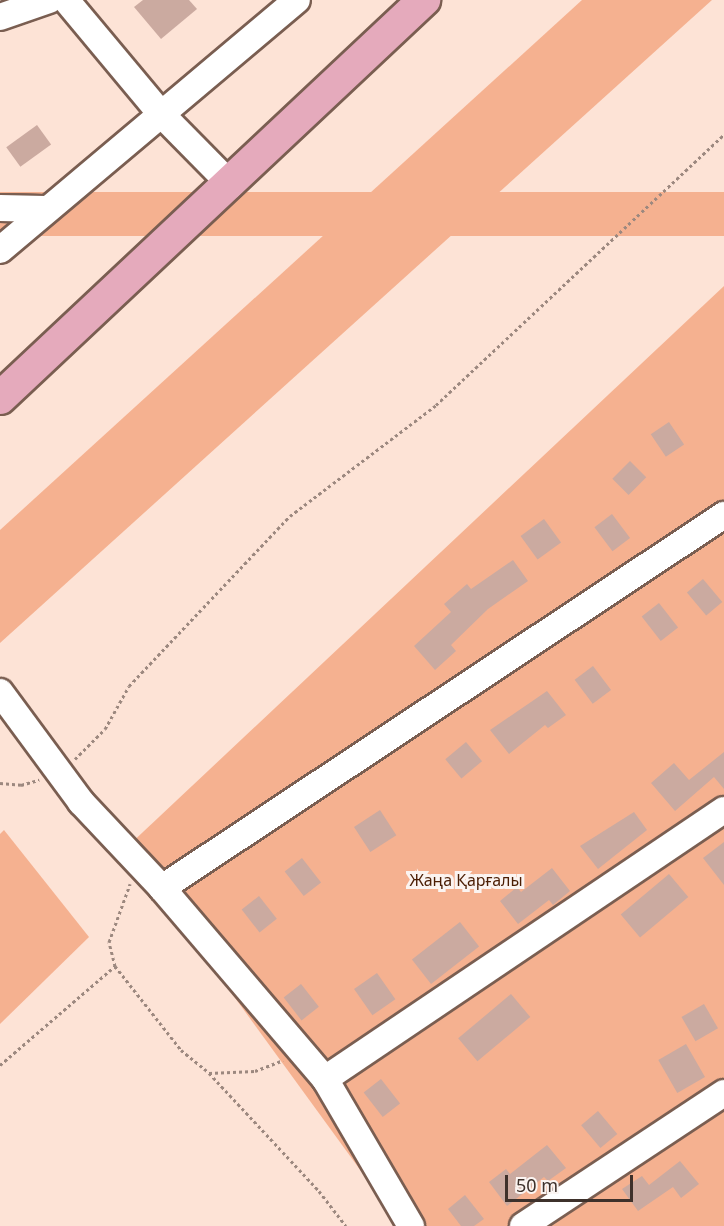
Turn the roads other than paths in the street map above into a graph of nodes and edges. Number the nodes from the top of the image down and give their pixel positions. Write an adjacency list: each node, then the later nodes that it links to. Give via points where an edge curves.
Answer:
1 (49, 0): 5 (street)
2 (66, 0): 6 (street)
3 (297, 0): 6 (street)
4 (424, 0): 7 (main road)
5 (0, 17)
6 (160, 113): 7 (street); 9 (street)
7 (231, 185): 11 (main road)
8 (0, 208): 9 (street)
9 (45, 209): 10 (street)
10 (0, 250)
11 (0, 398)
12 (724, 515): 15 (street)
13 (0, 692): 15 (street, via 81,801)
14 (724, 810): 16 (street)
15 (162, 888): 16 (street)
16 (325, 1079): 18 (street)
17 (724, 1092): 19 (street)
18 (411, 1226)
19 (523, 1226)

